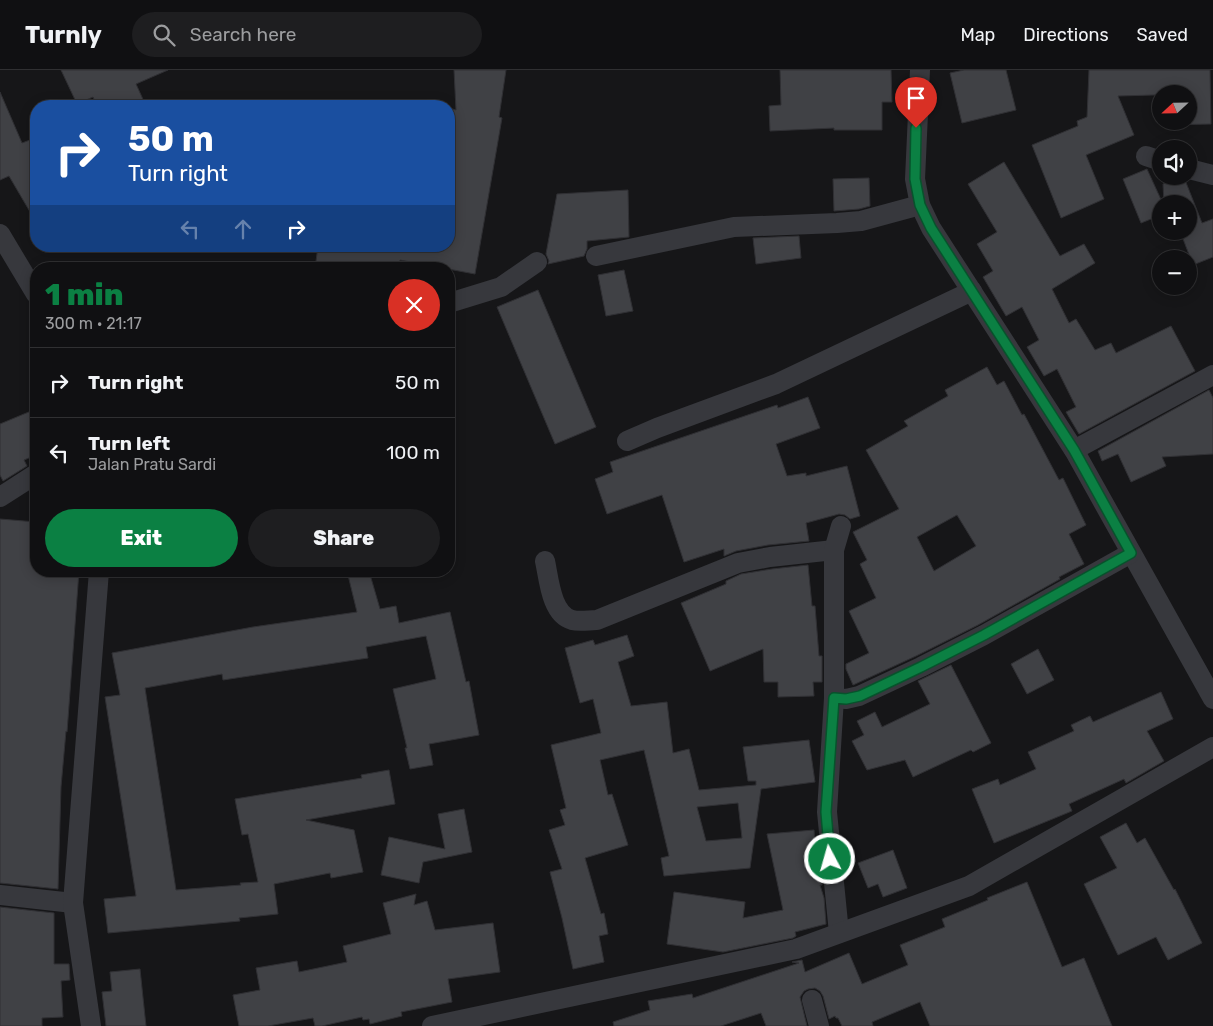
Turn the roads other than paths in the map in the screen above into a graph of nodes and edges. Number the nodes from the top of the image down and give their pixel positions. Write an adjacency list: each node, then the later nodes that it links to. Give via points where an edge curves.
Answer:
1 (920, 70): 4 (street, via 915,179)
2 (1197, 171): 3 (street)
3 (1213, 175)
4 (920, 205): 6 (street, via 861,221 734,227); 9 (street)
5 (0, 234): 8 (street)
6 (596, 256)
7 (537, 262): 10 (street, via 501,287)
8 (30, 284)
9 (972, 291): 12 (street, via 776,384); 13 (street)
10 (455, 302)
11 (1213, 375): 13 (street)
12 (627, 441)
13 (1074, 450): 18 (street)
14 (30, 478): 15 (street)
15 (0, 497)
16 (841, 526): 17 (street)
17 (834, 550): 19 (street, via 738,563 596,620 572,620 559,611); 21 (street)
18 (1131, 553): 21 (street, via 921,667 860,696); 22 (street)
19 (545, 561)
20 (99, 577): 25 (street)
21 (834, 698): 26 (street, via 826,812)
22 (1213, 700)
23 (1213, 747): 26 (street, via 969,886)
24 (0, 895): 25 (street)
25 (73, 904): 28 (street)
26 (839, 934): 29 (street, via 796,949)
27 (812, 1000): 30 (street)
28 (91, 1026)
29 (432, 1026)
30 (819, 1026)

